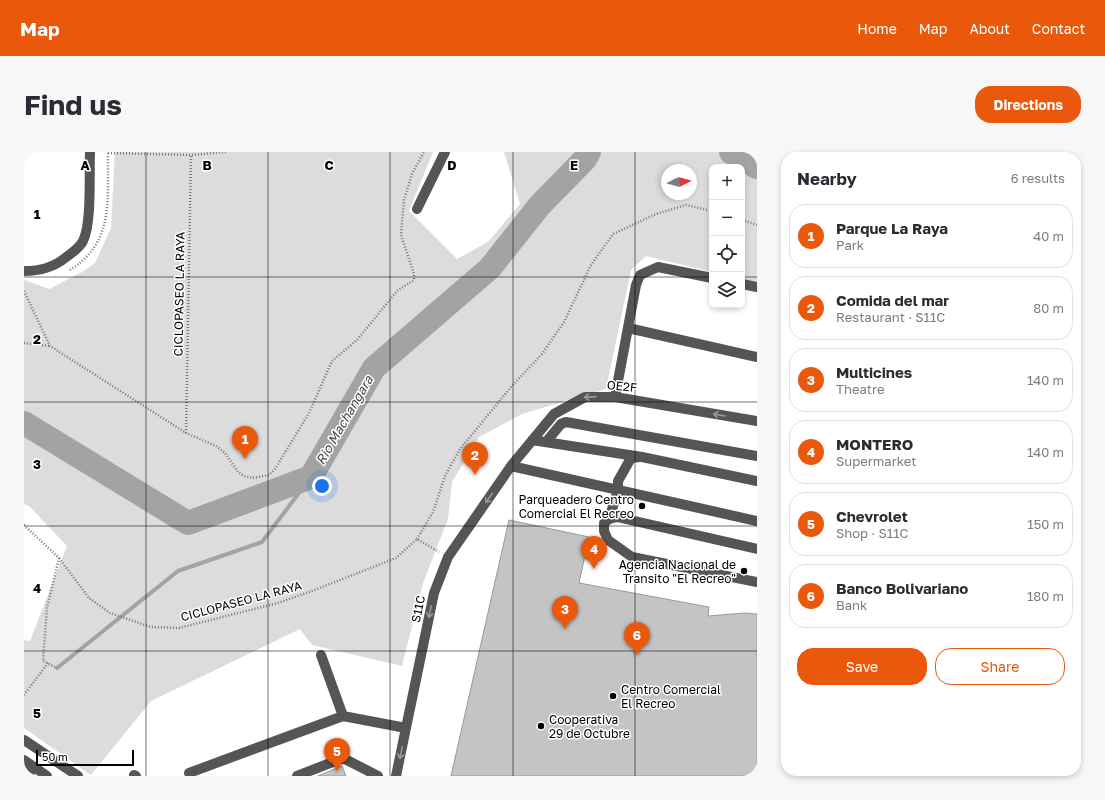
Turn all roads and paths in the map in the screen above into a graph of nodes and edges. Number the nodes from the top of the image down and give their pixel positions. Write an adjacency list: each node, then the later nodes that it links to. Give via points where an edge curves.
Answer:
1 (90, 152): 12 (street, via 88,221 82,242 76,250 55,264)
2 (226, 152): 7 (path)
3 (424, 152): 23 (path, via 412,174 404,200 400,235 414,280 397,291 357,340 332,361 309,414 275,469 269,475 253,478 244,476 216,446)
4 (445, 152): 8 (street)
5 (108, 153): 6 (path)
6 (146, 153): 7 (path)
7 (191, 155): 23 (path, CICLOPASEO LA RAYA)
8 (418, 209)
9 (709, 210): 34 (path, CICLOPASEO LA RAYA, via 686,205 656,214 613,234 591,265 564,322 542,354 506,392 460,448 445,476 433,512)
10 (745, 221): 11 (path)
11 (757, 225)
12 (24, 271)
13 (709, 277): 17 (street, via 658,267 640,275)
14 (745, 285): 15 (street)
15 (757, 287)
16 (24, 291): 19 (path)
17 (628, 328): 20 (street); 21 (street)
18 (24, 343): 19 (path)
19 (50, 346): 23 (path)
20 (757, 357)
21 (615, 397): 22 (street, OE2F, one-way to 21); 24 (street, OE2F, one-way to 24, via 585,397 554,414)
22 (757, 421)
23 (186, 433)
24 (532, 440): 25 (street); 28 (street, OE2F)
25 (546, 442): 26 (street, via 561,424 566,422); 27 (street)
26 (757, 456)
27 (642, 457): 29 (street); 30 (street, via 631,458 621,474)
28 (511, 466): 30 (street); 36 (street, S11C, one-way to 36)
29 (757, 481)
30 (618, 490): 31 (street); 32 (street)
31 (609, 519): 35 (street, via 623,518); 38 (street, via 604,523 608,540 632,558)
32 (757, 521)
33 (24, 525): 37 (path, CICLOPASEO LA RAYA)
34 (417, 539): 36 (path); 37 (path, CICLOPASEO LA RAYA, via 396,558 312,591 278,603 179,628 151,627 110,613 89,598)
35 (757, 548)
36 (448, 557): 44 (street, S11C, one-way to 44, via 434,593)
37 (59, 558): 40 (path, via 47,608 43,661)
38 (757, 582)
39 (321, 655): 43 (street)
40 (48, 664): 41 (path); 42 (path)
41 (57, 668)
42 (24, 695)
43 (343, 716): 44 (street); 49 (street)
44 (406, 728): 56 (street, S11C, one-way to 56)
45 (24, 740): 53 (street)
46 (24, 748): 52 (street)
47 (24, 760): 51 (street)
48 (24, 772): 50 (street)
49 (189, 773)
50 (30, 776)
51 (47, 776)
52 (66, 776)
53 (78, 776)
54 (297, 776): 55 (street, via 343,758)
55 (377, 776)
56 (396, 776)

